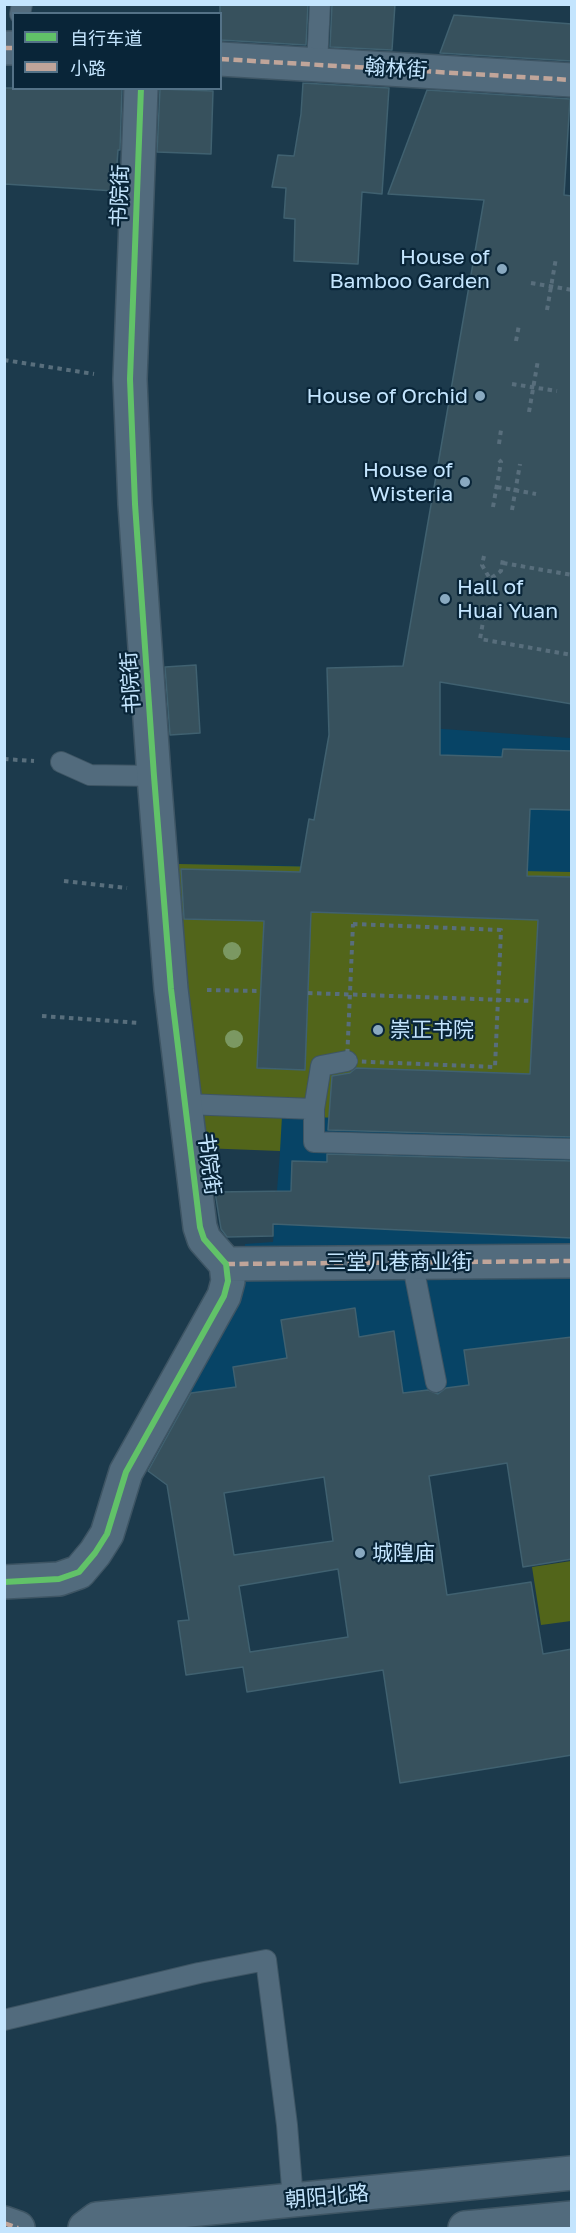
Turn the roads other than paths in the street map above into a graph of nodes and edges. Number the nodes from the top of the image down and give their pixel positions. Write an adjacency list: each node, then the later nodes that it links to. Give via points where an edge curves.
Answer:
1 (320, 4): 3 (lane)
2 (222, 59): 3 (street, 翰林街)
3 (317, 64): 4 (street, 翰林街)
4 (572, 80)
5 (141, 90): 7 (street, 书院街, via 130,380)
6 (61, 762): 7 (lane, via 90,775)
7 (154, 776): 9 (street, 书院街, via 171,989)
8 (347, 1061): 10 (lane, via 321,1066)
9 (185, 1104): 10 (lane); 14 (street, 书院街, via 200,1227 204,1239)
10 (314, 1109): 11 (lane, via 314,1142)
11 (572, 1149)
12 (412, 1261): 13 (street, 三堂几巷商业街); 14 (street, 三堂几巷商业街); 15 (lane)
13 (572, 1262)
14 (226, 1264): 16 (street, via 228,1281 224,1296 126,1472 107,1534 95,1553 79,1572 59,1579)
15 (436, 1382)
16 (4, 1582)
17 (4, 2020): 19 (lane, via 266,1960)
18 (572, 2173): 19 (street, 朝阳北路)
19 (293, 2200): 23 (street, 朝阳北路, via 97,2219)
20 (572, 2218): 24 (street)
21 (4, 2223): 22 (street)
22 (18, 2229)
23 (85, 2229)
24 (465, 2229)

